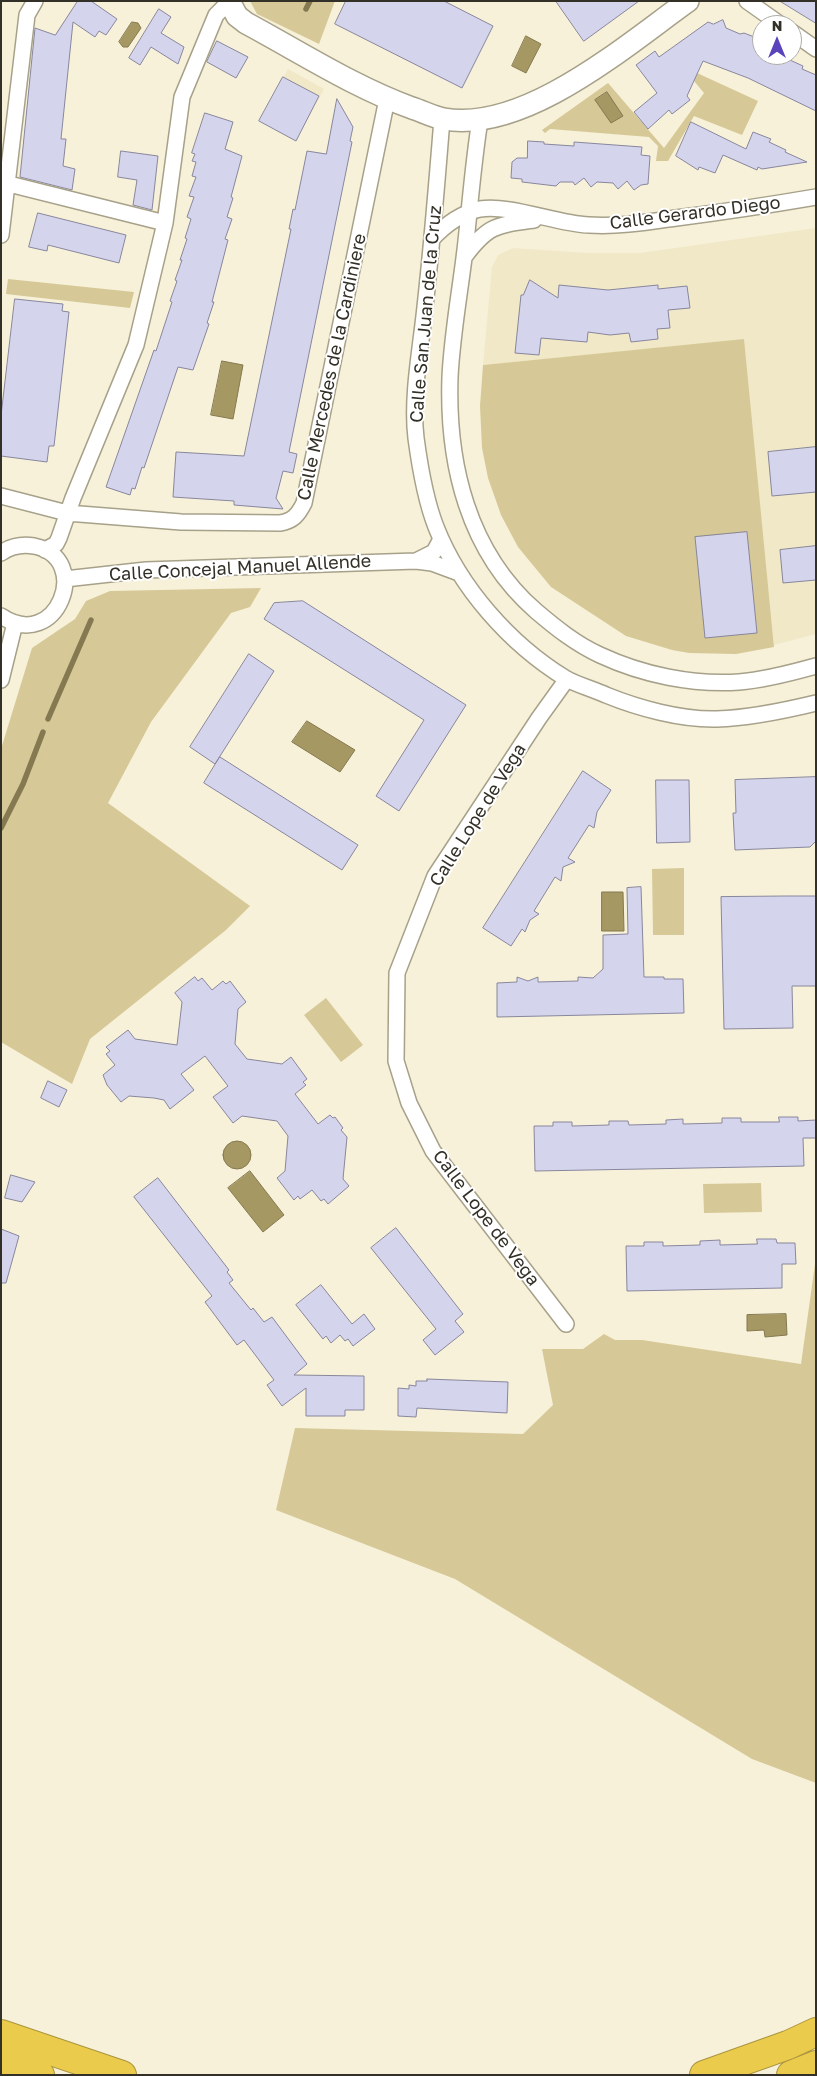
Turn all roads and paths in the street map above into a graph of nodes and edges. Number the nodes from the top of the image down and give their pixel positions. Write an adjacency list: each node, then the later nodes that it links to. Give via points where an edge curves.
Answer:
1 (35, 1): 12 (street, via 27,15)
2 (688, 1): 10 (street, via 574,82 524,108)
3 (746, 1): 5 (street)
4 (229, 2): 8 (street, via 237,16 246,23); 17 (street, via 216,15 182,97)
5 (766, 15)
6 (802, 39): 7 (street)
7 (816, 49)
8 (387, 99): 9 (street); 22 (street, Calle Mercedes de la Cardiniere, via 304,504 299,513 291,522 280,523 181,522)
9 (442, 119): 10 (street); 19 (street, Calle San Juan de la Cruz)
10 (480, 120): 11 (street, Calle San Juan de la Cruz)
11 (471, 179): 14 (street, via 478,193); 15 (street, Calle San Juan de la Cruz)
12 (4, 183): 17 (street); 18 (street)
13 (816, 197): 16 (street, Calle Gerardo Diego, via 640,223 589,225)
14 (494, 208): 15 (street, Calle Gerardo Diego); 16 (street, Calle Gerardo Diego)
15 (468, 213): 19 (street, Calle Gerardo Diego, via 443,227); 20 (street, Calle San Juan de la Cruz)
16 (545, 219): 20 (street, Calle Gerardo Diego, via 502,224 486,232)
17 (165, 223): 22 (street, via 136,345)
18 (1, 235)
19 (432, 239): 23 (street, Calle San Juan de la Cruz, via 417,384 416,435 429,504)
20 (464, 259): 31 (street, Calle San Juan de la Cruz, via 450,376 451,428 459,481 474,527 484,548 512,588 570,640 634,669 688,681 740,682)
21 (1, 496): 22 (street, Calle Mercedes de la Cardiniere)
22 (67, 513): 24 (street, via 56,544)
23 (441, 539): 26 (street, via 434,552); 27 (street, Calle San Juan de la Cruz)
24 (46, 550): 25 (street, via 22,545); 28 (street, via 57,561)
25 (1, 553)
26 (416, 561): 27 (street, Calle Concejal Manuel Allende); 28 (street, Calle Concejal Manuel Allende, via 116,572)
27 (459, 573): 32 (street, Calle San Juan de la Cruz, via 486,609 522,645)
28 (65, 579): 30 (street, via 63,600 52,615 34,624)
29 (1, 616): 30 (street)
30 (16, 624): 33 (street)
31 (816, 666)
32 (567, 679): 34 (street, Calle San Juan de la Cruz, via 624,702 666,713 715,719 772,713); 35 (street, Calle Lope de Vega, via 435,876 397,973 396,1062 409,1103 433,1151)
33 (1, 680)
34 (816, 702)
35 (566, 1324)
36 (816, 2032): 42 (highway, via 788,2046)
37 (1, 2034): 41 (highway)
38 (1, 2061): 40 (highway)
39 (816, 2065): 43 (highway)
40 (40, 2075)
41 (122, 2075)
42 (704, 2075)
43 (791, 2075)

